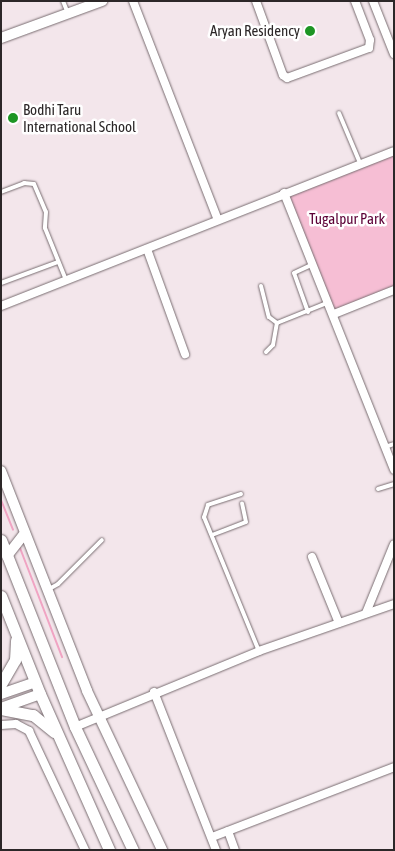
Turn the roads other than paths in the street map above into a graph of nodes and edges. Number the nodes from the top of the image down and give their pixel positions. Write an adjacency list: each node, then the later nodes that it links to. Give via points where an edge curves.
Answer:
1 (63, 1): 8 (lane)
2 (102, 1): 8 (street)
3 (133, 1): 17 (street)
4 (256, 1): 9 (street, via 282,75 287,78 369,48 370,40)
5 (355, 1): 9 (street)
6 (373, 1): 7 (street)
7 (378, 12): 9 (street); 11 (street)
8 (68, 14): 10 (street)
9 (361, 16)
10 (1, 38)
11 (394, 54)
12 (339, 113): 14 (lane)
13 (394, 150): 14 (street)
14 (360, 163): 16 (street)
15 (1, 192): 19 (lane, via 24,183 34,184 43,201 45,228)
16 (284, 192): 17 (street); 20 (street)
17 (217, 218): 18 (street)
18 (147, 248): 21 (street); 31 (street)
19 (58, 262): 21 (lane); 22 (lane)
20 (314, 263): 25 (street); 27 (lane, via 294,273)
21 (66, 280): 26 (street)
22 (1, 283)
23 (261, 286): 29 (lane, via 269,317)
24 (394, 290): 28 (street)
25 (329, 302): 27 (lane); 28 (street)
26 (1, 306)
27 (308, 312): 29 (lane)
28 (334, 314): 33 (street)
29 (277, 323): 30 (lane, via 273,345)
30 (266, 352)
31 (185, 354)
32 (394, 444): 33 (lane)
33 (385, 447): 34 (street)
34 (394, 470)
35 (1, 471): 40 (street)
36 (394, 484): 37 (lane)
37 (378, 489)
38 (241, 494): 41 (lane, via 208,505 204,517)
39 (242, 502): 41 (lane, via 246,522)
40 (25, 533): 45 (street); 47 (street)
41 (212, 535): 53 (lane)
42 (1, 540): 45 (main road)
43 (102, 540): 47 (lane, via 58,584)
44 (394, 544): 50 (street)
45 (7, 556): 62 (main road)
46 (312, 557): 51 (street)
47 (47, 590): 60 (street)
48 (1, 596): 52 (main road)
49 (394, 604): 50 (street)
50 (366, 613): 51 (street)
51 (339, 623): 53 (street)
52 (14, 630): 54 (main road); 55 (main road, via 15,660)
53 (259, 651): 56 (street)
54 (35, 682): 57 (street); 58 (main road)
55 (1, 684)
56 (154, 692): 60 (street); 66 (street)
57 (1, 694)
58 (40, 694): 59 (street); 63 (main road)
59 (1, 709): 63 (main road, via 33,715)
60 (98, 716): 62 (street); 70 (street)
61 (1, 726): 67 (street, via 16,724 29,731)
62 (75, 727): 69 (main road)
63 (58, 734): 68 (main road)
64 (394, 767): 65 (street)
65 (228, 831): 66 (street); 72 (street)
66 (212, 837): 71 (street)
67 (85, 850)
68 (109, 850)
69 (133, 850)
70 (162, 850)
71 (216, 850)
72 (235, 850)

